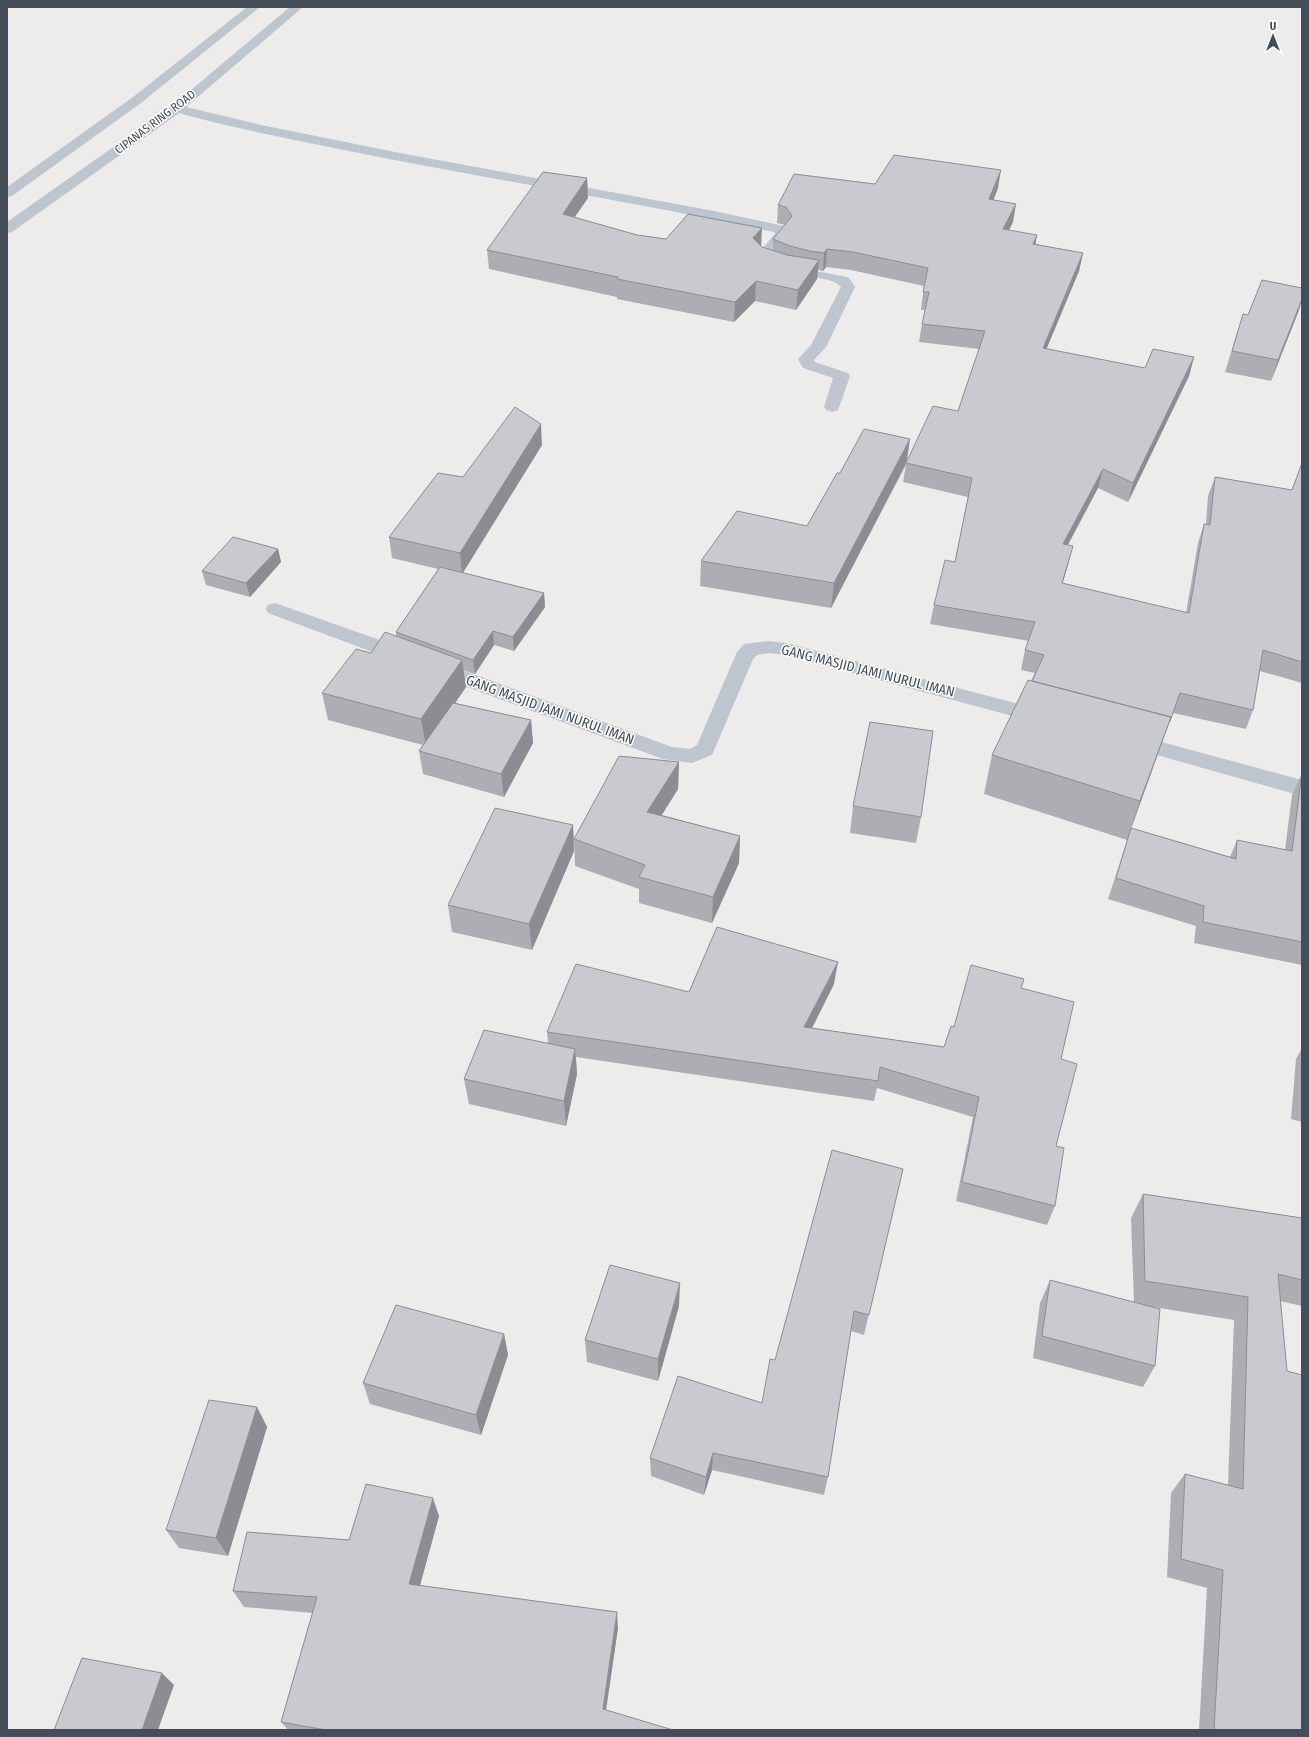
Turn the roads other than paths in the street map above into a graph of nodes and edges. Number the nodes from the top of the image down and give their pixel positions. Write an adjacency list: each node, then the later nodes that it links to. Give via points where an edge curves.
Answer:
1 (254, 7): 4 (street, via 137,100)
2 (297, 7): 3 (street, CIPANAS RING ROAD)
3 (177, 108): 5 (street, CIPANAS RING ROAD); 6 (street, via 261,129 397,157 779,229 782,234 761,258 778,267 834,277 844,281 848,287 818,347 806,359 809,365 842,376)
4 (7, 192)
5 (7, 229)
6 (832, 407)
7 (275, 609): 8 (street, GANG MASJID JAMI NURUL IMAN, via 670,754 692,756 705,750 744,657 751,649 769,647 786,649)
8 (1061, 722)
9 (1114, 736): 10 (street)
10 (1302, 788)

